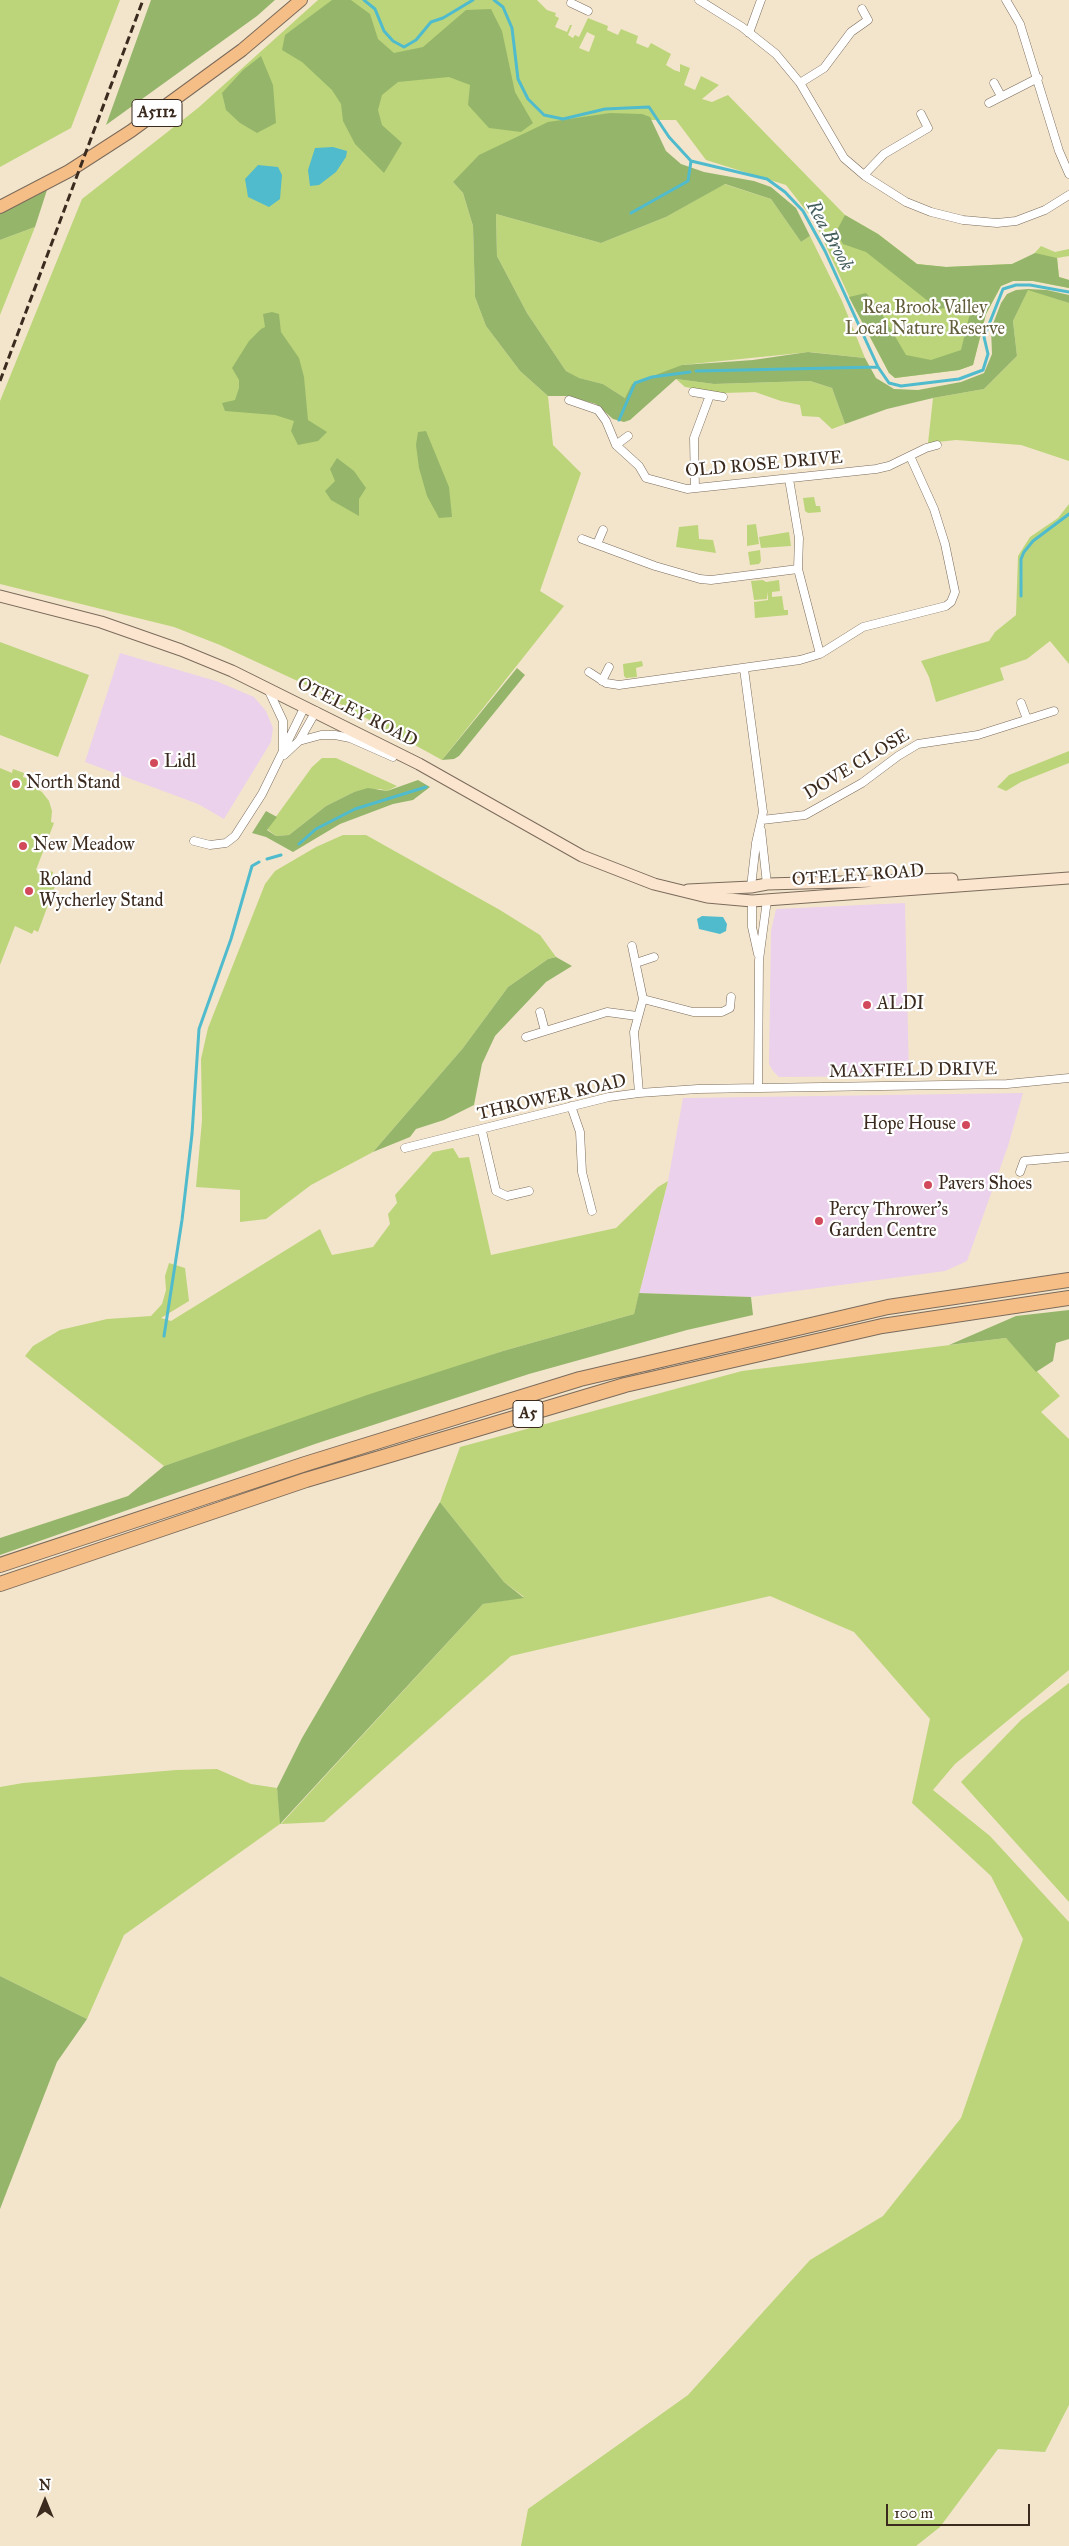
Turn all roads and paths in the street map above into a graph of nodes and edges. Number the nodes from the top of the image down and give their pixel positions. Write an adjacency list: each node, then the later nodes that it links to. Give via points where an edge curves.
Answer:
1 (301, 0): 18 (main road, A5112, via 242,50 131,131 69,171)
2 (699, 0): 8 (street)
3 (761, 0): 8 (street)
4 (1006, 0): 9 (street, via 1020,24)
5 (577, 3): 7 (street)
6 (862, 8): 10 (street, via 868,20 850,32 824,68)
7 (588, 11)
8 (749, 33): 10 (street, via 776,54)
9 (1038, 78): 12 (street); 15 (street)
10 (800, 83): 16 (street, via 844,158)
11 (994, 83): 12 (street)
12 (1001, 96): 13 (street)
13 (989, 102)
14 (921, 114): 16 (street, via 928,128 884,154)
15 (1069, 174)
16 (864, 175): 17 (street, via 906,202 962,220 1016,221 1045,210)
17 (1069, 195)
18 (0, 207)
19 (693, 392): 20 (street)
20 (710, 394): 21 (street); 28 (street, via 694,438)
21 (723, 397)
22 (569, 400): 24 (street, OLD ROSE DRIVE, via 598,410)
23 (628, 436): 24 (street)
24 (616, 445): 28 (street, OLD ROSE DRIVE, via 639,466 646,478 678,488)
25 (937, 445): 26 (street, OLD ROSE DRIVE)
26 (910, 456): 27 (street, OLD ROSE DRIVE, via 876,469); 34 (street, via 942,532 954,585 953,598 940,608 863,627)
27 (789, 479): 28 (street, OLD ROSE DRIVE); 32 (street, via 799,538)
28 (696, 488)
29 (603, 530): 31 (street)
30 (582, 539): 31 (street)
31 (597, 544): 32 (street, via 700,579)
32 (798, 568): 34 (street)
33 (0, 596): 39 (main road, OTELEY ROAD, via 120,628 211,661)
34 (820, 654): 36 (street)
35 (609, 667): 38 (street)
36 (744, 669): 38 (street, via 619,686); 47 (street, via 762,799)
37 (589, 672): 38 (street)
38 (602, 681)
39 (267, 688): 41 (main road, OTELEY ROAD); 45 (street, via 283,721)
40 (1021, 703): 43 (street)
41 (310, 708): 44 (street); 45 (street); 46 (main road, OTELEY ROAD)
42 (1054, 710): 43 (street, DOVE CLOSE)
43 (1027, 719): 47 (street, DOVE CLOSE, via 962,738 918,744 862,783 805,815)
44 (299, 741): 45 (street); 46 (street, via 335,735)
45 (282, 756): 48 (street, via 235,836 226,842 210,845)
46 (419, 764): 53 (main road, OTELEY ROAD, via 582,856 650,883)
47 (762, 823): 51 (street); 52 (street, via 756,843)
48 (194, 841)
49 (1069, 878): 50 (main road, OTELEY ROAD)
50 (1033, 880): 51 (main road, OTELEY ROAD); 54 (main road, OTELEY ROAD)
51 (767, 884): 52 (main road, OTELEY ROAD); 54 (main road)
52 (751, 887): 53 (main road, OTELEY ROAD); 55 (main road)
53 (686, 891): 55 (main road, OTELEY ROAD, via 707,897)
54 (767, 900): 55 (main road, OTELEY ROAD); 58 (street)
55 (752, 901): 58 (street, via 752,927)
56 (632, 946): 59 (street)
57 (654, 957): 59 (street)
58 (759, 958): 69 (street)
59 (636, 963): 61 (street)
60 (731, 997): 62 (street)
61 (643, 999): 62 (street, via 693,1012 722,1012); 65 (street)
62 (730, 1008): 64 (street)
63 (540, 1012): 66 (street)
64 (738, 1015)
65 (637, 1016): 66 (street, via 607,1012); 70 (street, via 634,1045)
66 (545, 1031): 67 (street)
67 (526, 1037)
68 (1069, 1078): 69 (street, MAXFIELD DRIVE, via 1007,1084)
69 (758, 1088): 70 (street, THROWER ROAD)
70 (639, 1094): 71 (street, THROWER ROAD)
71 (572, 1106): 72 (street, THROWER ROAD); 79 (street, via 580,1132 582,1172)
72 (482, 1130): 73 (street, THROWER ROAD); 78 (street, via 496,1191 507,1196)
73 (405, 1148)
74 (1015, 1157): 76 (street)
75 (1069, 1157): 76 (street)
76 (1024, 1161): 77 (street)
77 (1020, 1172)
78 (529, 1192)
79 (592, 1211)
80 (1069, 1280): 82 (highway, A5, via 888,1307 580,1379 305,1464)
81 (1069, 1298): 83 (highway, A5, via 882,1326 625,1385 306,1480)
82 (0, 1565)
83 (0, 1584)

